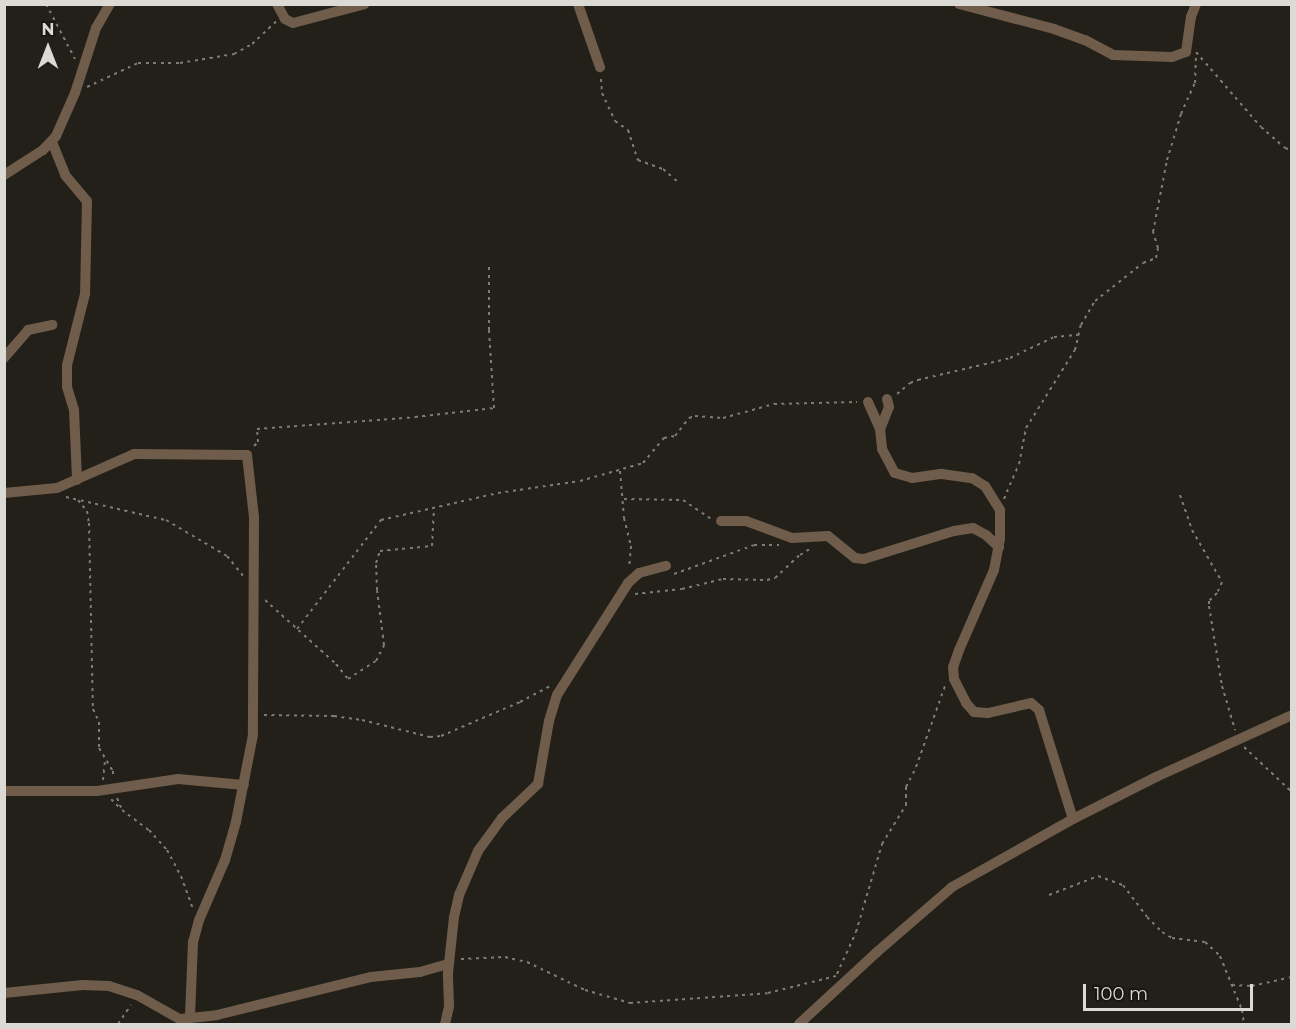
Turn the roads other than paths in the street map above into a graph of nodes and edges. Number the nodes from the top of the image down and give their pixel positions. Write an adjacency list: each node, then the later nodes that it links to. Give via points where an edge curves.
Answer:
1 (110, 4): 8 (street, via 96,28 75,93)
2 (277, 4): 3 (street, via 285,19 293,23)
3 (365, 4)
4 (578, 4): 7 (street)
5 (959, 4): 6 (street, via 1054,28 1113,55 1180,56 1186,52)
6 (1197, 4)
7 (600, 67)
8 (52, 142): 9 (street); 15 (street, via 65,175 87,201 85,294 67,365 67,387 74,410)
9 (4, 175)
10 (52, 325): 11 (street, via 28,330)
11 (4, 358)
12 (887, 399): 14 (street, via 889,407)
13 (868, 402): 14 (street)
14 (880, 429): 18 (street, via 884,456 896,473 912,478 942,474 972,478 985,486 1000,510)
15 (77, 480): 16 (street, via 40,491); 21 (street, via 134,454 247,455 254,518 255,591 253,715)
16 (4, 493)
17 (721, 521): 18 (street, via 746,521 792,538 828,536 851,556 864,559 973,528)
18 (999, 547): 23 (street, via 994,570 953,667 954,679 974,712 988,713 1031,703 1039,710)
19 (668, 571): 24 (street, via 639,573 628,583 568,675 553,705 538,784 495,826 467,873 454,917)
20 (1292, 715): 23 (street)
21 (244, 785): 22 (street, via 178,778 107,789); 26 (street, via 225,860 196,932)
22 (4, 791)
23 (1073, 819): 28 (street, via 952,887)
24 (449, 963): 26 (street); 27 (street)
25 (4, 993): 26 (street, via 99,984 137,995)
26 (186, 1020)
27 (445, 1024)
28 (799, 1024)

